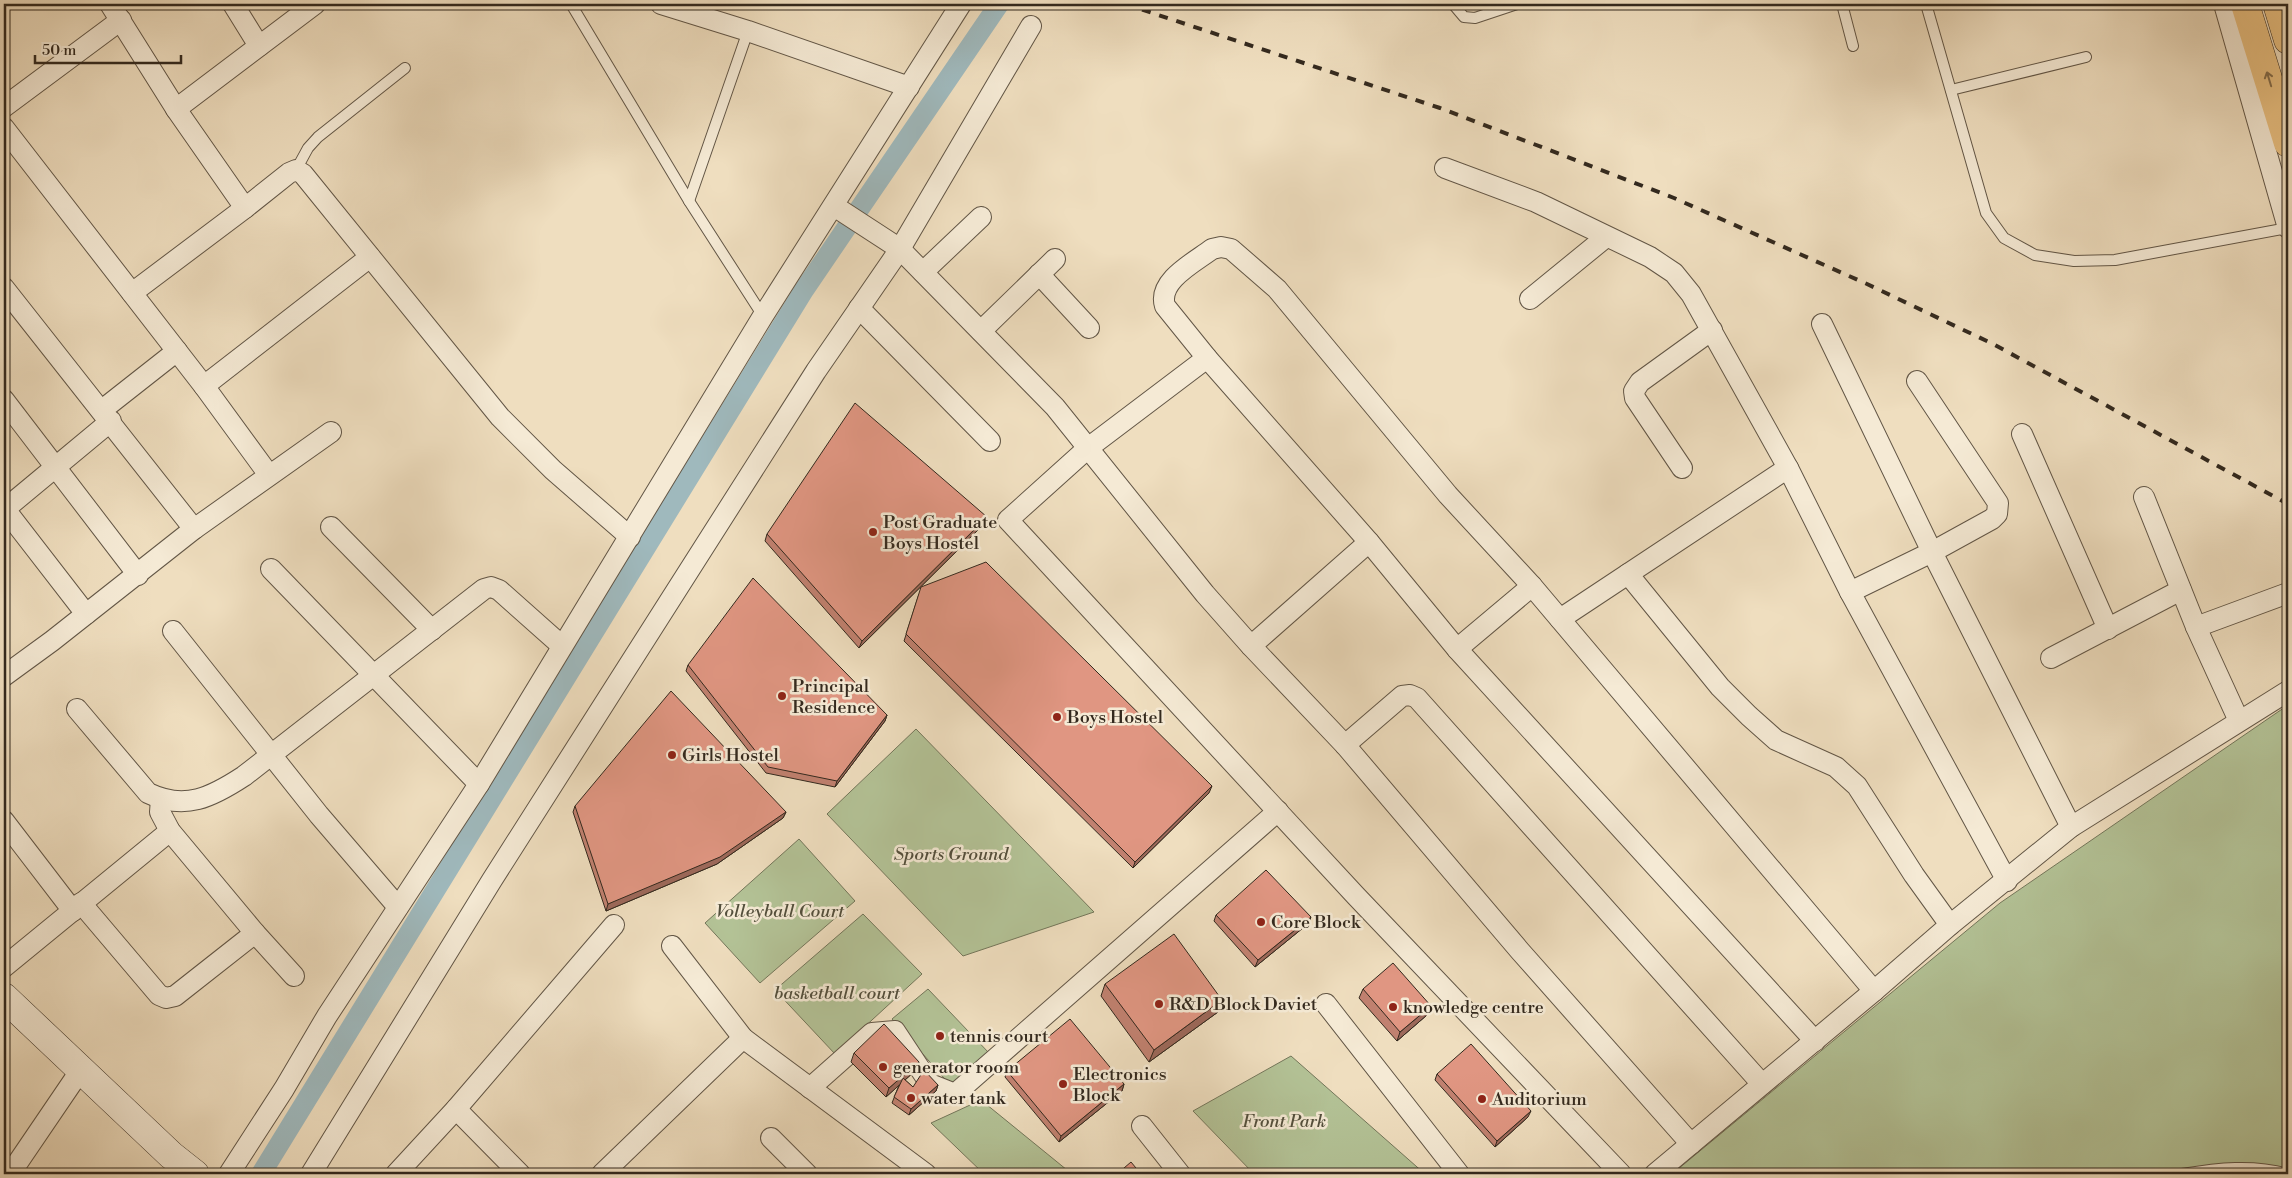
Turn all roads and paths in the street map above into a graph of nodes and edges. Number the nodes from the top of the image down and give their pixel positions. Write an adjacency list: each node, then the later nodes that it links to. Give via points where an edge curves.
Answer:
1 (233, 4): 17 (street)
2 (315, 4): 17 (street)
3 (571, 4): 29 (lane)
4 (661, 4): 15 (street)
5 (960, 4): 21 (street)
6 (1453, 4): 7 (lane, via 1464,16 1475,18)
7 (1518, 4)
8 (1842, 4): 18 (lane)
9 (1926, 4): 22 (lane)
10 (2224, 4): 33 (street)
11 (2245, 4): 26 (main road, one-way to 11)
12 (2277, 4): 16 (main road)
13 (116, 12): 23 (street); 24 (street)
14 (1031, 26): 35 (street)
15 (748, 31): 21 (street); 29 (lane)
16 (2288, 40)
17 (259, 46): 24 (street)
18 (1853, 46)
19 (2086, 57): 22 (lane)
20 (405, 68): 28 (lane, via 318,137)
21 (909, 87): 31 (street)
22 (1951, 90): 33 (lane, via 1986,213 2004,238 2035,255 2074,261 2115,260)
23 (4, 107)
24 (176, 108): 30 (street)
25 (5, 133): 41 (street)
26 (2288, 143)
27 (1445, 168): 34 (street, via 1536,202 1578,220)
28 (296, 170): 30 (street); 36 (street, via 303,174)
29 (689, 201): 44 (lane)
30 (245, 208): 41 (street)
31 (842, 211): 35 (street); 44 (street)
32 (981, 216): 38 (street)
33 (2288, 228)
34 (1606, 237): 42 (street); 47 (street, via 1650,257 1674,273)
35 (892, 243): 38 (street); 43 (street)
36 (370, 257): 52 (street); 67 (street, via 500,417 553,470)
37 (1054, 259): 39 (street)
38 (923, 272): 48 (street)
39 (1039, 274): 46 (street); 48 (street)
40 (4, 288): 54 (street)
41 (132, 293): 49 (street)
42 (1530, 299)
43 (859, 308): 57 (street); 124 (street, via 498,872)
44 (763, 316): 67 (street)
45 (1822, 324): 69 (street)
46 (1088, 328)
47 (1712, 330): 60 (street, via 1640,382 1634,391 1635,398); 61 (street)
48 (981, 331): 58 (street, via 1055,407)
49 (177, 351): 52 (street); 54 (street)
50 (1207, 358): 58 (street); 68 (street); 73 (street, via 1162,299 1169,283 1212,249 1221,247 1241,256 1277,290 1448,495)
51 (1917, 381): 69 (street, via 1999,508 1992,520)
52 (204, 386): 62 (street)
53 (4, 400): 59 (street)
54 (107, 416): 59 (street); 66 (street)
55 (332, 432): 62 (street)
56 (2022, 434): 80 (street)
57 (990, 441)
58 (1088, 448): 84 (street); 96 (street, via 1008,520)
59 (57, 467): 64 (street); 71 (street)
60 (1682, 468)
61 (1788, 468): 72 (street); 75 (street)
62 (269, 475): 66 (street)
63 (2144, 497): 74 (street)
64 (4, 508): 77 (street)
65 (331, 527): 81 (street)
66 (194, 529): 71 (street)
67 (630, 536): 83 (street)
68 (1369, 542): 84 (street); 85 (street)
69 (1932, 552): 75 (street); 98 (street)
70 (271, 569): 88 (street)
71 (138, 574): 77 (street)
72 (1628, 574): 78 (street); 104 (street, via 1748,716 1776,740 1836,767 1857,786)
73 (1532, 586): 78 (street); 85 (street)
74 (2181, 590): 79 (street); 80 (street)
75 (1850, 592): 100 (street)
76 (2288, 593): 79 (street)
77 (86, 614): 87 (street)
78 (1560, 619): 109 (street)
79 (2196, 626): 91 (street)
80 (2108, 629): 86 (street)
81 (432, 630): 83 (street, via 484,589 491,587 499,590); 88 (street)
82 (173, 631): 93 (street)
83 (562, 646): 94 (street)
84 (1251, 646): 92 (street)
85 (1456, 649): 113 (street)
86 (2051, 658)
87 (5, 672)
88 (375, 676): 93 (street); 94 (street)
89 (2288, 690): 91 (street)
90 (77, 709): 95 (street, via 148,793)
91 (2239, 721): 98 (street)
92 (1344, 745): 115 (street, via 1402,696 1417,698); 120 (street)
93 (271, 753): 95 (street, via 216,794 192,800); 102 (street, via 355,859)
94 (479, 784): 102 (street)
95 (161, 799): 99 (street, via 160,812)
96 (1278, 811): 116 (street, via 955,1094 930,1084 895,1031 872,1033); 132 (street)
97 (4, 821): 101 (street)
98 (2071, 826): 100 (street)
99 (170, 831): 101 (street); 105 (street)
100 (2006, 881): 104 (street)
101 (77, 907): 105 (street, via 158,995 166,998 175,996); 107 (street)
102 (398, 907): 123 (street)
103 (614, 925): 117 (street)
104 (1950, 925): 109 (street)
105 (254, 933): 108 (street)
106 (672, 946): 112 (street)
107 (4, 967)
108 (294, 976)
109 (1874, 991): 113 (street)
110 (6, 1004): 114 (street)
111 (1326, 1004): 131 (street)
112 (743, 1038): 116 (street); 127 (street)
113 (1815, 1041): 115 (street)
114 (80, 1071): 121 (street); 122 (street)
115 (1762, 1084): 120 (street)
116 (810, 1088): 129 (street)
117 (456, 1109): 125 (street); 126 (street)
118 (1142, 1126): 130 (street)
119 (771, 1138): 128 (street)
120 (1691, 1144): 133 (street)
121 (10, 1174)
122 (195, 1174)
123 (229, 1174)
124 (311, 1174)
125 (396, 1174)
126 (520, 1174)
127 (602, 1174)
128 (807, 1174)
129 (926, 1174)
130 (1180, 1174)
131 (1459, 1174)
132 (1621, 1174)
133 (1656, 1174)
134 (2182, 1174): 135 (lane, via 2224,1167)
135 (2288, 1174)

